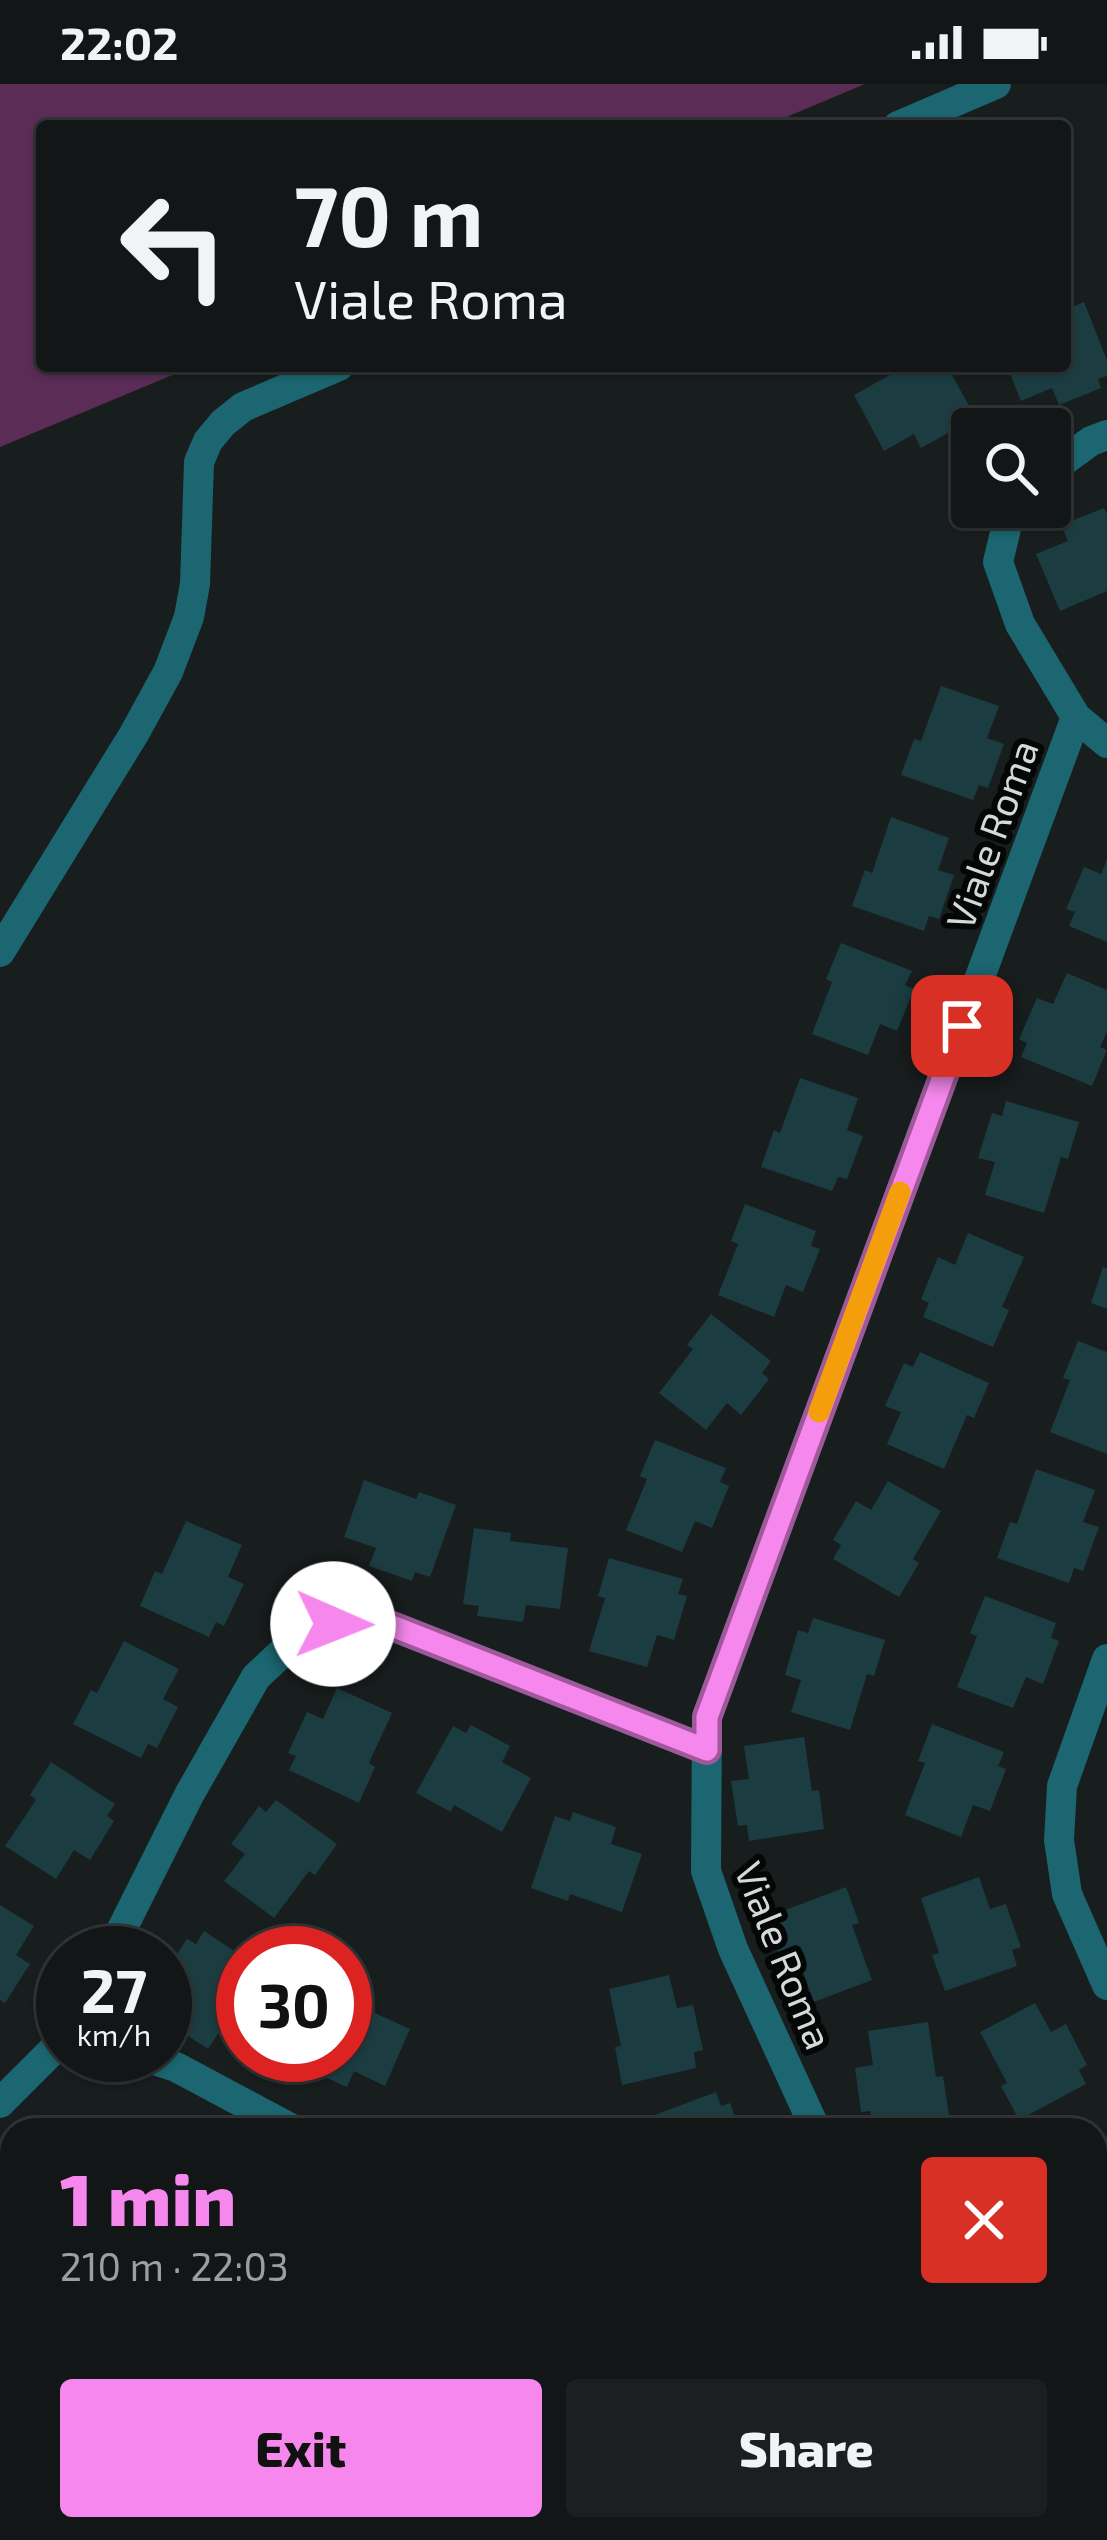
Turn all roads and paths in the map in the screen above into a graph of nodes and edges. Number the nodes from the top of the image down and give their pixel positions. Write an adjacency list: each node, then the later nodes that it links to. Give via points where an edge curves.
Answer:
1 (995, 84): 2 (street)
2 (912, 120)
3 (325, 372): 9 (street, via 243,407 208,441 199,462 195,584 168,672)
4 (1107, 435): 5 (street)
5 (1071, 456)
6 (1006, 528): 7 (street, via 998,562 1020,624)
7 (1076, 717): 8 (street); 11 (street, Viale Roma, via 707,1717)
8 (1107, 743)
9 (0, 952)
10 (1107, 1659): 13 (street, via 1062,1786 1060,1840 1067,1894)
11 (707, 1750): 12 (street, via 364,1615 302,1634 256,1677); 18 (street, Viale Roma, via 706,1871)
12 (124, 1926)
13 (1107, 1984)
14 (36, 2067): 16 (street)
15 (192, 2076): 17 (street)
16 (0, 2103)
17 (272, 2118)
18 (810, 2118)

